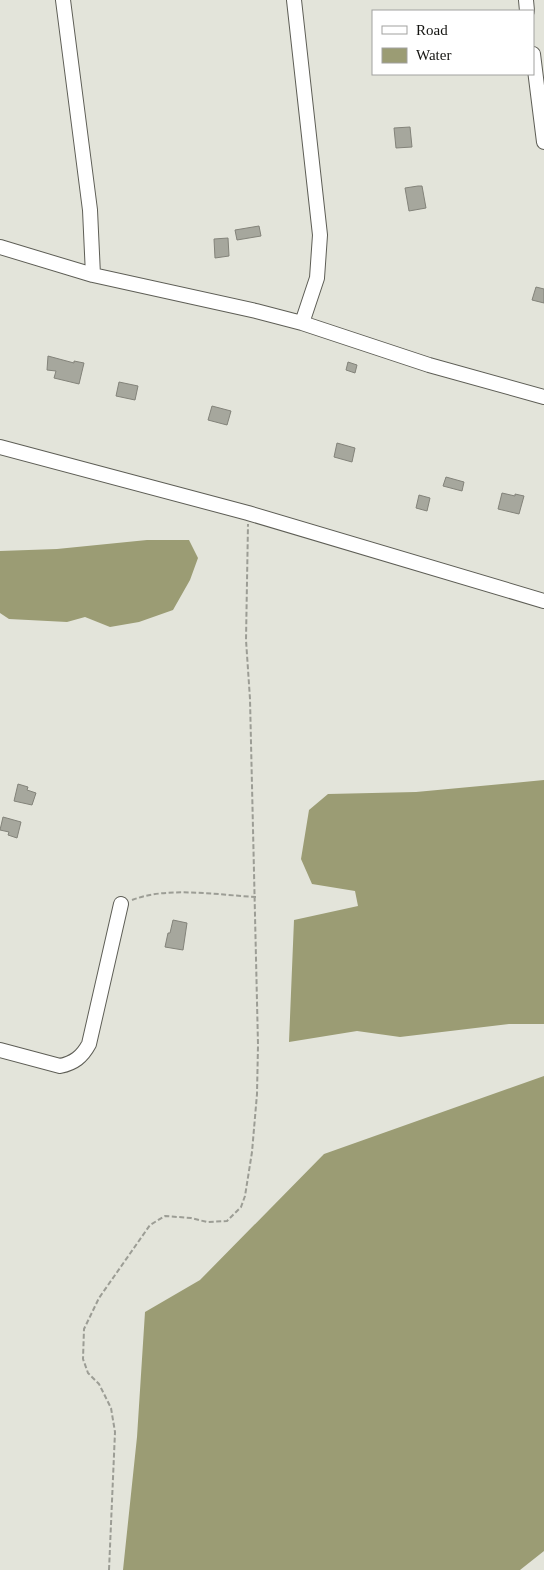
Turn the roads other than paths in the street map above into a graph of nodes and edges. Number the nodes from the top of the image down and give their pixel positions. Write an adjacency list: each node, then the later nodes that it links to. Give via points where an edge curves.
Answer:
1 (64, 0): 6 (street, via 90,210)
2 (294, 0): 7 (street, via 320,235 318,278)
3 (534, 62): 4 (street)
4 (544, 142)
5 (0, 247): 6 (street)
6 (93, 276): 7 (street)
7 (302, 323): 8 (street, via 429,365)
8 (544, 397)
9 (0, 447): 10 (street, via 248,513)
10 (544, 601)
11 (121, 904): 12 (street, via 89,1044 84,1053 70,1064 60,1066)
12 (0, 1050)

